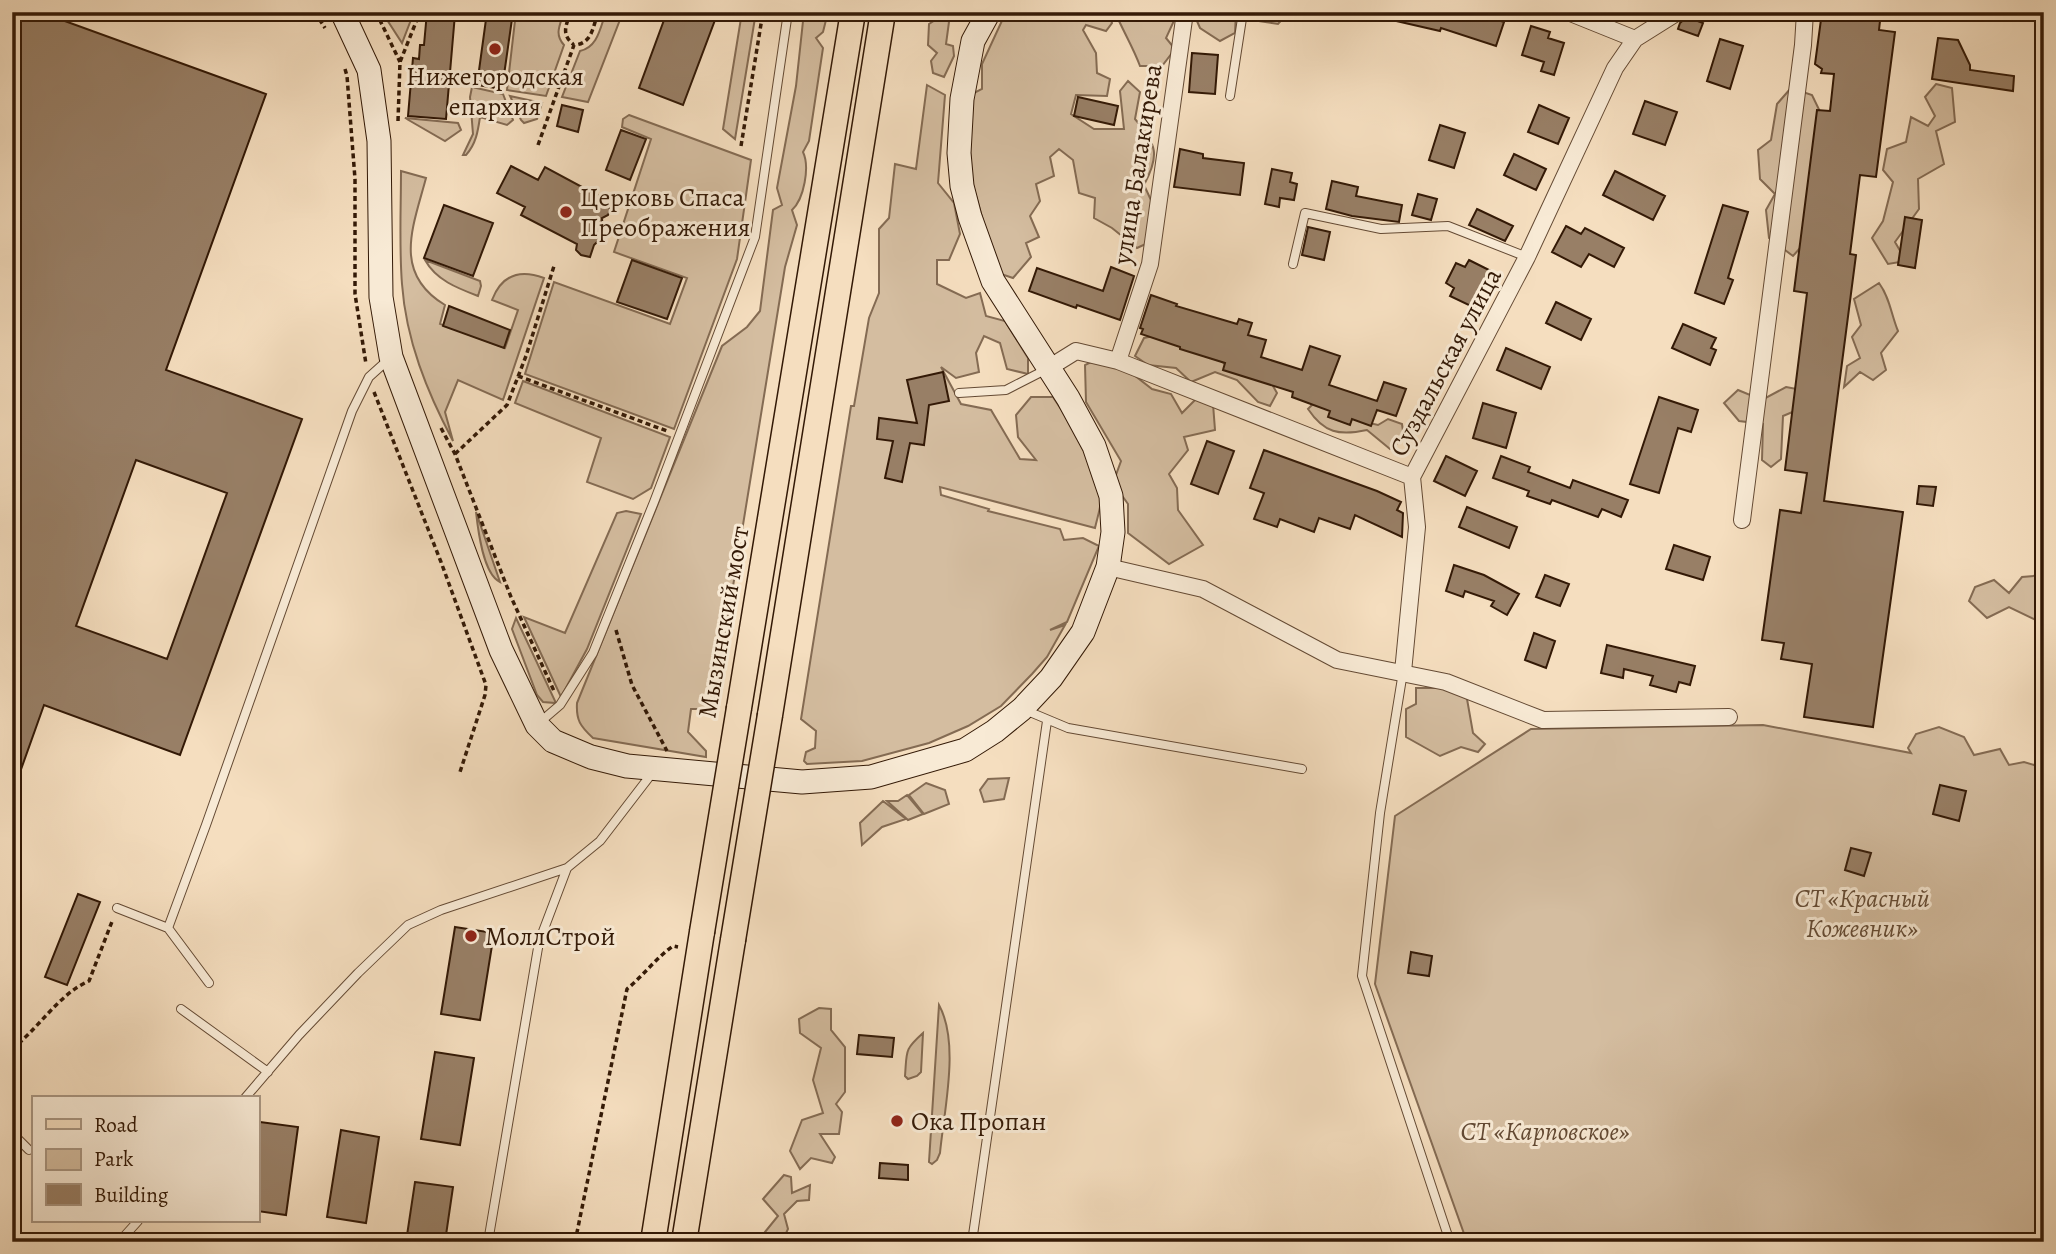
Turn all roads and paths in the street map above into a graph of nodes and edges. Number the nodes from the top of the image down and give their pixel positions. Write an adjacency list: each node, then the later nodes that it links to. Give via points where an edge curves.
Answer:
1 (342, 12): 28 (street, via 369,70 379,141 381,297)
2 (376, 12): 20 (path)
3 (420, 12): 20 (path)
4 (571, 12): 19 (path, via 564,30)
5 (598, 12): 19 (path, via 589,39)
6 (763, 12): 24 (path)
7 (788, 12): 34 (lane, via 755,237)
8 (853, 12): 52 (main road, Мызинский мост, bridge)
9 (883, 12): 65 (main road, bridge)
10 (970, 12): 18 (street)
11 (989, 12): 18 (street)
12 (1185, 12): 29 (street, улица Балакирева, via 1150,264)
13 (1243, 12): 21 (lane)
14 (1568, 12): 17 (street)
15 (1678, 12): 17 (street, Суздальская улица)
16 (1805, 12): 37 (street)
17 (1635, 39): 25 (street, Суздальская улица, via 1615,68)
18 (973, 41): 30 (street, via 962,99 962,186 993,281)
19 (574, 45): 23 (path)
20 (400, 62): 22 (path)
21 (1230, 96)
22 (398, 131)
23 (538, 145)
24 (741, 146)
25 (1527, 257): 26 (lane, via 1448,226 1381,229 1305,213); 36 (street, Суздальская улица)
26 (1293, 264)
27 (554, 266): 31 (path)
28 (391, 357): 45 (street, via 501,650); 51 (lane, via 369,377 352,411)
29 (1118, 361): 30 (street, Суздальская улица, via 1076,351); 36 (street, Суздальская улица)
30 (1048, 369): 32 (lane, via 1006,390); 38 (street, via 1094,446 1111,496 1113,532)
31 (518, 376): 34 (path); 35 (path, via 507,405)
32 (959, 393)
33 (438, 423): 35 (path)
34 (679, 435): 39 (lane)
35 (455, 454): 41 (path, via 511,597)
36 (1412, 477): 40 (street, via 1417,527)
37 (1742, 520)
38 (1108, 567): 40 (street, via 1203,589 1337,660); 42 (street, via 1083,632)
39 (611, 614): 41 (lane); 48 (path, via 632,685)
40 (1403, 672): 43 (street, via 1446,682 1544,720); 67 (lane, via 1380,813 1362,976)
41 (560, 705): 45 (lane)
42 (1022, 709): 44 (lane); 48 (street, via 965,750 871,777 802,782)
43 (1729, 717)
44 (1047, 721): 47 (lane); 66 (lane)
45 (537, 725): 46 (street, via 553,741 592,757)
46 (655, 769): 48 (street); 49 (lane, via 600,841)
47 (1302, 769)
48 (678, 771)
49 (567, 868): 56 (lane, via 408,925); 62 (lane, via 538,942)
50 (117, 908): 51 (lane); 55 (path, via 89,981 76,986)
51 (167, 928): 53 (lane)
52 (701, 942): 63 (path, via 673,946 627,989); 64 (main road, Мызинский мост)
53 (209, 983)
54 (181, 1009): 56 (lane)
55 (12, 1049)
56 (268, 1072): 57 (lane)
57 (247, 1096)
58 (12, 1133): 59 (lane)
59 (29, 1150)
60 (137, 1222): 61 (lane)
61 (119, 1242)
62 (488, 1242)
63 (575, 1242)
64 (653, 1242)
65 (684, 1242)
66 (972, 1242)
67 (1450, 1242)

